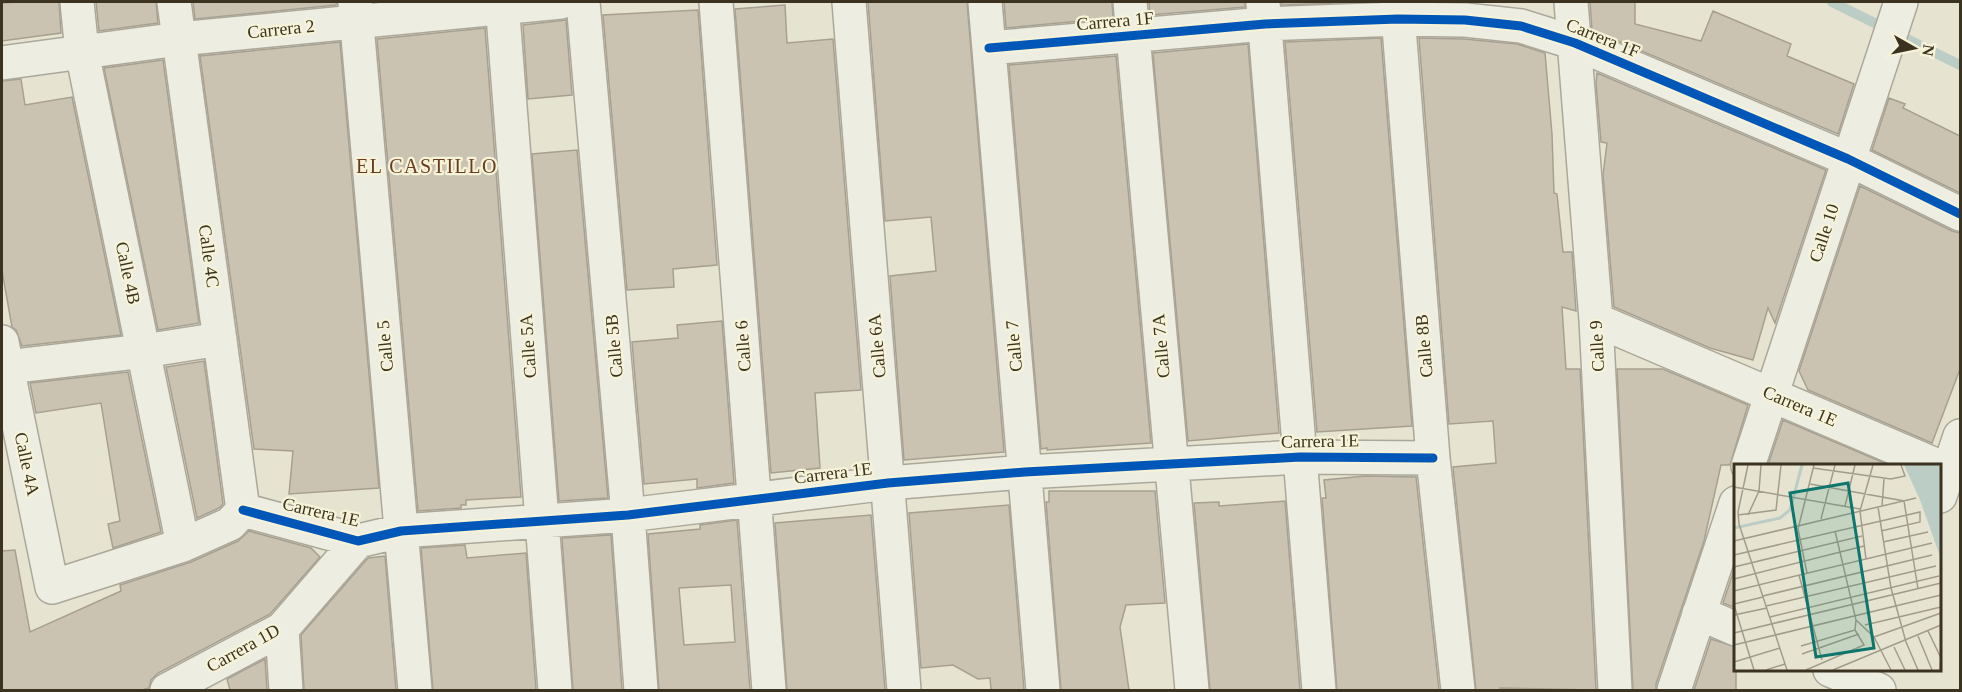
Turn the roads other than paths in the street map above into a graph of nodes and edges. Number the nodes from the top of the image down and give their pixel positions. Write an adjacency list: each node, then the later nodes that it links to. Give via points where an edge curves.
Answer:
1 (77, 2): 19 (street, Calle 4B)
2 (174, 2): 16 (street, Calle 4C)
3 (561, 2): 11 (street, Carrera 2)
4 (583, 2): 40 (street, Calle 5B)
5 (716, 2): 37 (street, Calle 6)
6 (849, 2): 36 (street, Calle 6A)
7 (986, 2): 18 (street, Calle 7)
8 (1130, 2): 15 (street, Calle 7A)
9 (1571, 2): 17 (street, Calle 9)
10 (1901, 2): 21 (street, Calle 10)
11 (502, 4): 13 (street, Carrera 2); 41 (street, Calle 5A)
12 (1397, 10): 14 (street, Carrera 1F); 17 (street, Carrera 1F, via 1521,26); 30 (street, Calle 8B)
13 (355, 11): 16 (street, Carrera 2); 42 (street, Calle 5)
14 (1264, 13): 15 (street, Carrera 1F); 29 (street)
15 (1133, 37): 18 (street, Carrera 1F); 31 (street, Calle 7A)
16 (179, 39): 19 (street, Carrera 2); 24 (street, Calle 4C)
17 (1575, 43): 21 (street, Carrera 1F); 23 (street, Calle 9)
18 (989, 48): 34 (street, Calle 7)
19 (82, 52): 20 (street, Carrera 2); 25 (street, Calle 4B)
20 (2, 63)
21 (1848, 159): 22 (street, Carrera 1F); 27 (street, Calle 10)
22 (1960, 214)
23 (1596, 320): 27 (street, Carrera 1E); 61 (street, Calle 9)
24 (220, 339): 25 (street); 39 (street, Calle 4C)
25 (144, 351): 26 (street); 44 (street, Calle 4B)
26 (4, 355): 44 (street, Calle 4A, via 52,587)
27 (1771, 394): 32 (street, Calle 10); 33 (street, Carrera 1E)
28 (1960, 436): 35 (street)
29 (1300, 457): 30 (street, Carrera 1E); 31 (street, Carrera 1E); 59 (street)
30 (1433, 458): 60 (street, Calle 8B)
31 (1172, 464): 34 (street, Carrera 1E); 58 (street, Calle 7A)
32 (1748, 464)
33 (1921, 464)
34 (1024, 472): 36 (street, Carrera 1E); 57 (street, Calle 7)
35 (1945, 475)
36 (888, 483): 37 (street, Carrera 1E); 56 (street, Calle 6A)
37 (754, 500): 40 (street, Carrera 1E); 55 (street, Calle 6)
38 (1734, 509): 45 (street)
39 (243, 510): 43 (street, Carrera 1E); 44 (street, via 230,524)
40 (628, 515): 41 (street, Carrera 1E); 54 (street, Calle 5B)
41 (541, 522): 42 (street, Carrera 1E); 53 (street, Calle 5A)
42 (401, 531): 43 (street, Carrera 1E); 52 (street, Calle 5)
43 (358, 541): 47 (street, Carrera 1D)
44 (183, 545)
45 (1699, 613): 46 (street); 62 (street)
46 (1734, 628)
47 (282, 629): 50 (street, Carrera 1D); 51 (street)
48 (1836, 671): 49 (street)
49 (1875, 685)
50 (167, 690)
51 (286, 690)
52 (414, 690)
53 (555, 690)
54 (640, 690)
55 (769, 690)
56 (904, 690)
57 (1043, 690)
58 (1192, 690)
59 (1319, 690)
60 (1458, 690)
61 (1615, 690)
62 (1674, 690)

